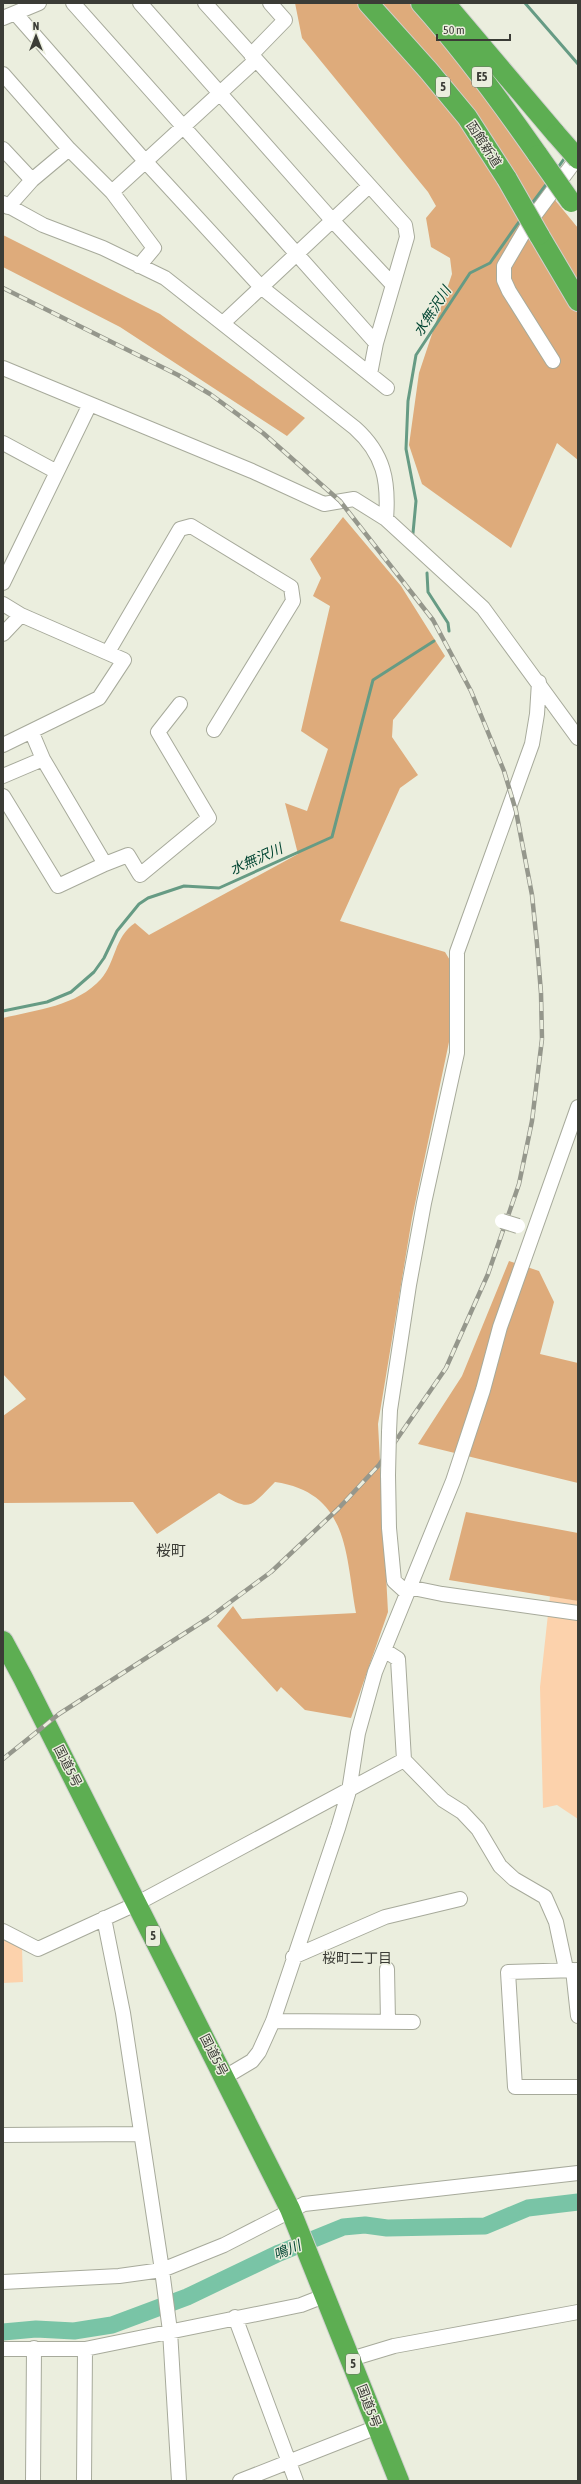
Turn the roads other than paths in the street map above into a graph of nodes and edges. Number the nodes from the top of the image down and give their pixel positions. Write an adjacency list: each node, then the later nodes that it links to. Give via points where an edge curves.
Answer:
1 (39, 3): 9 (street)
2 (73, 3): 13 (street)
3 (140, 3): 12 (street)
4 (205, 3): 10 (street)
5 (270, 3): 10 (street, via 285,20)
6 (368, 3): 28 (highway, 函館新道 / 5, bridge, via 414,52 467,117 507,179)
7 (421, 3): 22 (highway, E5, bridge, via 486,82)
8 (445, 3): 16 (highway, bridge)
9 (9, 16): 17 (street)
10 (253, 58): 12 (street); 19 (street)
11 (3, 74): 15 (street)
12 (220, 93): 13 (street); 23 (street)
13 (182, 128): 17 (street); 24 (street)
14 (3, 149): 18 (street)
15 (69, 149): 18 (street); 20 (street)
16 (578, 158): 31 (street, via 531,220 504,266 504,280 509,291)
17 (145, 161): 20 (street); 27 (street)
18 (32, 180): 21 (street)
19 (369, 186): 23 (street); 26 (street, via 405,225 407,237)
20 (112, 192): 25 (street, via 154,248)
21 (6, 205): 25 (street, via 42,225 103,248)
22 (575, 207)
23 (332, 220): 24 (street); 26 (street)
24 (297, 252): 27 (street); 30 (street)
25 (139, 266): 29 (street, via 165,278)
26 (393, 285): 30 (street)
27 (261, 287): 29 (street); 33 (street)
28 (578, 301)
29 (223, 323): 38 (street, via 369,441 384,472 388,493)
30 (376, 343): 33 (street)
31 (553, 361)
32 (3, 368): 35 (street)
33 (370, 374): 34 (street)
34 (387, 388)
35 (90, 404): 37 (street); 38 (street, via 246,468 324,504 354,499)
36 (3, 443): 37 (street)
37 (57, 472): 39 (street)
38 (386, 519): 44 (street, via 483,608)
39 (3, 583)
40 (3, 604): 41 (street)
41 (21, 615): 42 (street); 43 (street)
42 (3, 634)
43 (108, 652): 46 (street, via 180,529 185,526 191,526 292,587 293,600); 47 (street, via 124,660 99,698)
44 (539, 682): 48 (street); 57 (street, bridge, via 532,744 457,952 457,1054 424,1203 390,1410 389,1528 394,1581)
45 (180, 704): 53 (street, via 158,732 209,818 140,876 128,855)
46 (214, 730)
47 (32, 733): 49 (street); 50 (street)
48 (578, 738)
49 (3, 745)
50 (43, 759): 51 (street); 53 (street)
51 (3, 776)
52 (3, 796): 53 (street, via 58,886)
53 (105, 864)
54 (578, 1107): 57 (street, via 500,1327 483,1390 453,1481)
55 (502, 1222): 56 (street, bridge)
56 (518, 1226)
57 (407, 1590): 58 (street); 60 (street)
58 (578, 1613)
59 (3, 1641): 64 (highway, 国道5号 / 5)
60 (384, 1650): 61 (street, via 398,1659); 62 (street, via 375,1672 358,1733)
61 (404, 1760): 62 (street); 69 (street, via 443,1800 462,1812 478,1828 500,1866 514,1879 545,1897)
62 (348, 1791): 64 (street); 67 (street)
63 (460, 1899): 67 (street, via 385,1917)
64 (136, 1904): 65 (street); 74 (highway, 国道5号 / 5)
65 (104, 1918): 66 (street, via 38,1949); 76 (street, via 123,2014)
66 (3, 1931)
67 (293, 1956): 71 (street)
68 (387, 1969): 72 (street)
69 (572, 1970): 70 (street); 75 (street, via 508,1972 515,2087)
70 (578, 2016)
71 (273, 2021): 72 (street); 74 (street, via 259,2052 252,2061)
72 (388, 2022): 73 (street)
73 (413, 2022)
74 (225, 2077): 79 (highway, 国道5号 / 5)
75 (578, 2087)
76 (141, 2134): 77 (street); 80 (street)
77 (3, 2135)
78 (578, 2173): 79 (street, via 304,2204)
79 (290, 2210): 80 (street, via 224,2245); 82 (highway, 国道5号 / 5)
80 (162, 2270): 81 (street, via 119,2276); 85 (street)
81 (3, 2282)
82 (324, 2296): 84 (street, via 301,2305); 89 (highway, 国道5号 / 5)
83 (578, 2312): 89 (street, via 394,2346)
84 (235, 2317): 85 (street); 91 (street)
85 (170, 2330): 88 (street); 94 (street)
86 (34, 2348): 87 (street); 88 (street); 92 (street)
87 (3, 2349)
88 (85, 2349): 93 (street)
89 (351, 2358): 90 (highway, 国道5号 / 5)
90 (377, 2427): 91 (street); 97 (highway, 国道5号 / 5)
91 (288, 2460): 95 (street); 96 (street)
92 (33, 2481)
93 (84, 2481)
94 (179, 2481)
95 (240, 2481)
96 (296, 2481)
97 (398, 2481)

